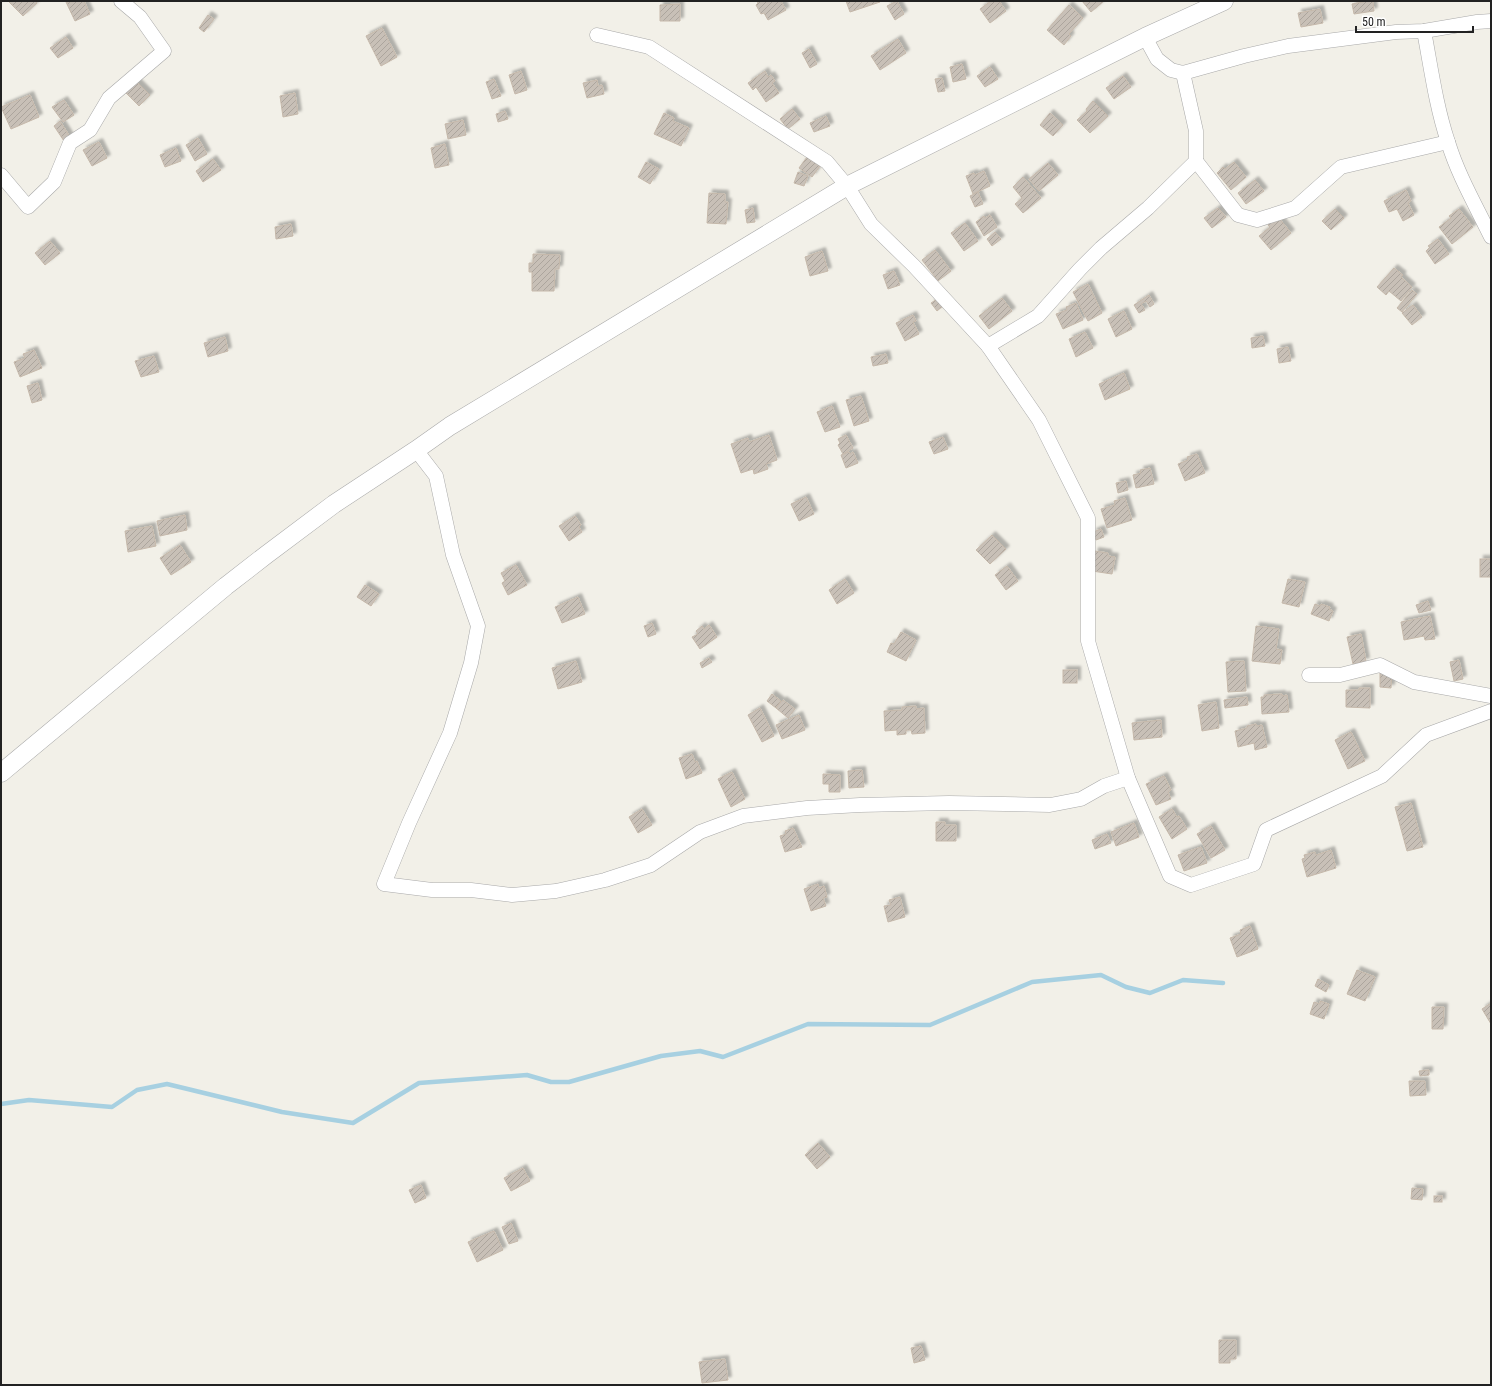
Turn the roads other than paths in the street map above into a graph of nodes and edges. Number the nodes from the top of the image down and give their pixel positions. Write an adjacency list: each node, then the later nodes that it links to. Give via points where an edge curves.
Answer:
1 (122, 1): 10 (street, via 140,18 164,51 109,98 90,130 70,143 54,182 28,208)
2 (1224, 1): 6 (street)
3 (1491, 21): 4 (street)
4 (1424, 31): 7 (street, via 1396,32 1288,46); 8 (street)
5 (597, 35): 11 (street, via 649,47 827,162)
6 (1145, 37): 7 (street, via 1157,59 1171,70); 11 (street)
7 (1183, 74): 9 (street, via 1196,131)
8 (1448, 142): 9 (street, via 1341,167 1295,208 1258,220 1238,215); 12 (street, via 1456,166)
9 (1196, 160): 13 (street, via 1148,208 1101,248 1038,316)
10 (1, 175)
11 (847, 186): 13 (street, via 871,224); 14 (street, via 450,426)
12 (1491, 237)
13 (988, 346): 19 (street, via 1039,420 1088,518 1088,641)
14 (416, 450): 18 (street, via 334,504 226,586); 19 (street, via 436,476 453,554 478,626 471,664 450,733 384,884 512,895 556,891 651,866 700,832 743,816 860,805 1050,805 1081,799 1104,786)
15 (1309, 675): 16 (street, via 1340,675 1380,665 1414,682)
16 (1491, 696)
17 (1491, 710): 19 (street, via 1426,735 1382,776 1266,830 1254,864 1191,885 1170,876)
18 (1, 773)
19 (1128, 778)

